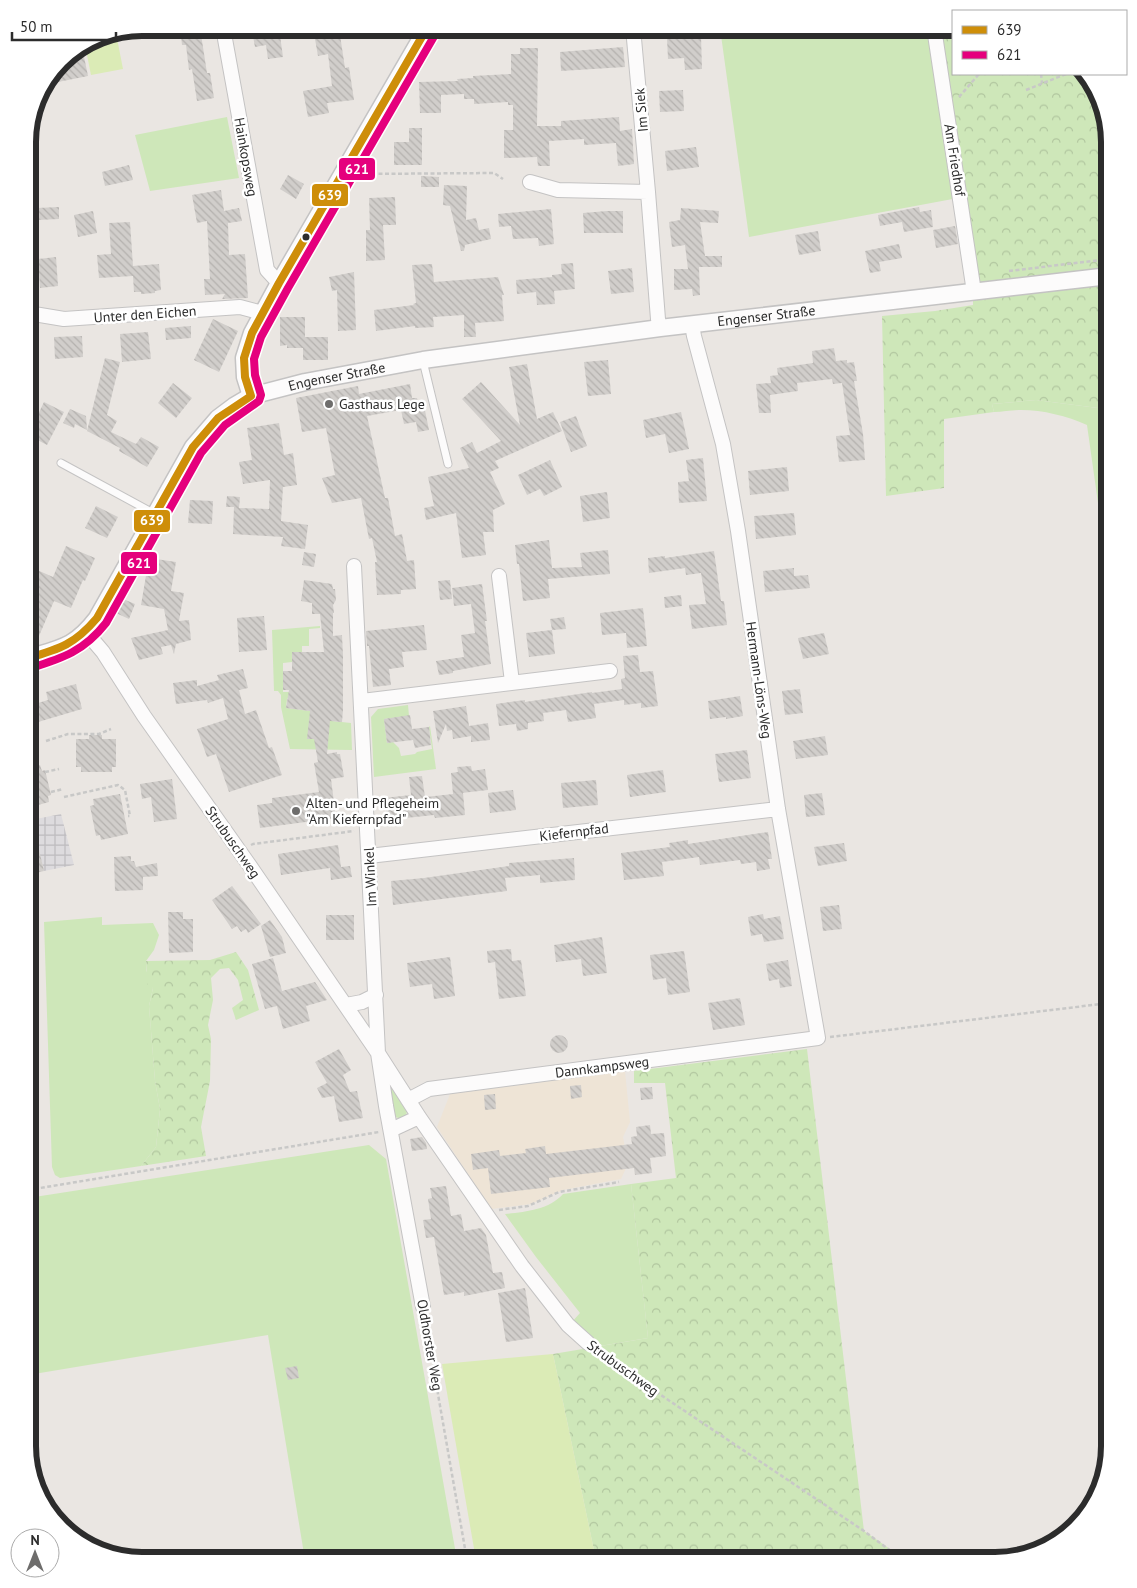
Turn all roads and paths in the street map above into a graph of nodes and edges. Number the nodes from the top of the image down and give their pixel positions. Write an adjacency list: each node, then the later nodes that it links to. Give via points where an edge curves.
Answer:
1 (224, 36): 16 (street, Hainkopsweg, via 267,270)
2 (422, 36): 16 (street)
3 (634, 36): 14 (street, Im Siek)
4 (935, 36): 10 (street, Am Friedhof)
5 (978, 75): 10 (path)
6 (1041, 75): 8 (path)
7 (1063, 75): 8 (path)
8 (1042, 83): 9 (path)
9 (1026, 90)
10 (947, 109): 17 (street, Am Friedhof)
11 (350, 174): 12 (path, via 494,173)
12 (503, 179)
13 (530, 182): 14 (street, via 558,190)
14 (648, 192): 21 (street, Im Siek)
15 (1101, 277): 17 (street, Engenser Straße)
16 (279, 282): 18 (street)
17 (974, 292): 20 (street, Engenser Straße)
18 (263, 313): 19 (street, Unter den Eichen, via 240,307 64,319); 23 (street, via 252,332 244,358)
19 (36, 314)
20 (692, 325): 21 (street, Engenser Straße); 41 (street, Hermann-Löns-Weg, via 723,444)
21 (660, 328): 22 (street, Engenser Straße)
22 (423, 360): 23 (street, Engenser Straße, via 305,382); 25 (lane)
23 (251, 396): 26 (street, Engenser Straße, via 218,418 193,446)
24 (61, 462): 26 (lane)
25 (448, 464)
26 (155, 514): 29 (street, Engenser Straße)
27 (354, 566): 33 (street, Im Winkel)
28 (499, 576): 32 (street)
29 (86, 632): 30 (street, via 76,641); 44 (street, Strubuschweg)
30 (36, 655)
31 (610, 671): 32 (street)
32 (512, 682): 33 (street)
33 (362, 700): 43 (street, Im Winkel)
34 (111, 728): 35 (path, via 99,734 68,734)
35 (46, 741)
36 (59, 769): 37 (path)
37 (45, 772)
38 (63, 789): 39 (path)
39 (50, 792)
40 (64, 797): 42 (path, via 118,786 125,790)
41 (778, 809): 45 (street, Kiefernpfad); 49 (street, Hermann-Löns-Weg)
42 (128, 816)
43 (368, 830): 44 (path, via 253,844); 45 (street, Im Winkel)
44 (240, 852): 48 (street, Strubuschweg)
45 (370, 856): 46 (street, Im Winkel)
46 (376, 995): 48 (street); 50 (street, Im Winkel)
47 (1101, 1004): 49 (path)
48 (346, 1005): 50 (street, Strubuschweg)
49 (818, 1038): 51 (street, Dannkampsweg, via 429,1089)
50 (378, 1053): 51 (street, Strubuschweg); 52 (street, Strubuschweg)
51 (408, 1100): 53 (street)
52 (386, 1106): 54 (street, Oldhorster Weg)
53 (413, 1121): 54 (street); 57 (street, Strubuschweg)
54 (391, 1130): 56 (path); 58 (street, Oldhorster Weg)
55 (618, 1182): 57 (path, via 559,1192 528,1206)
56 (36, 1189)
57 (486, 1212): 59 (street, Strubuschweg, via 522,1266 568,1325)
58 (423, 1307): 60 (path, Oldhorster Weg)
59 (588, 1343): 61 (path, Strubuschweg)
60 (466, 1552)
61 (892, 1552)

